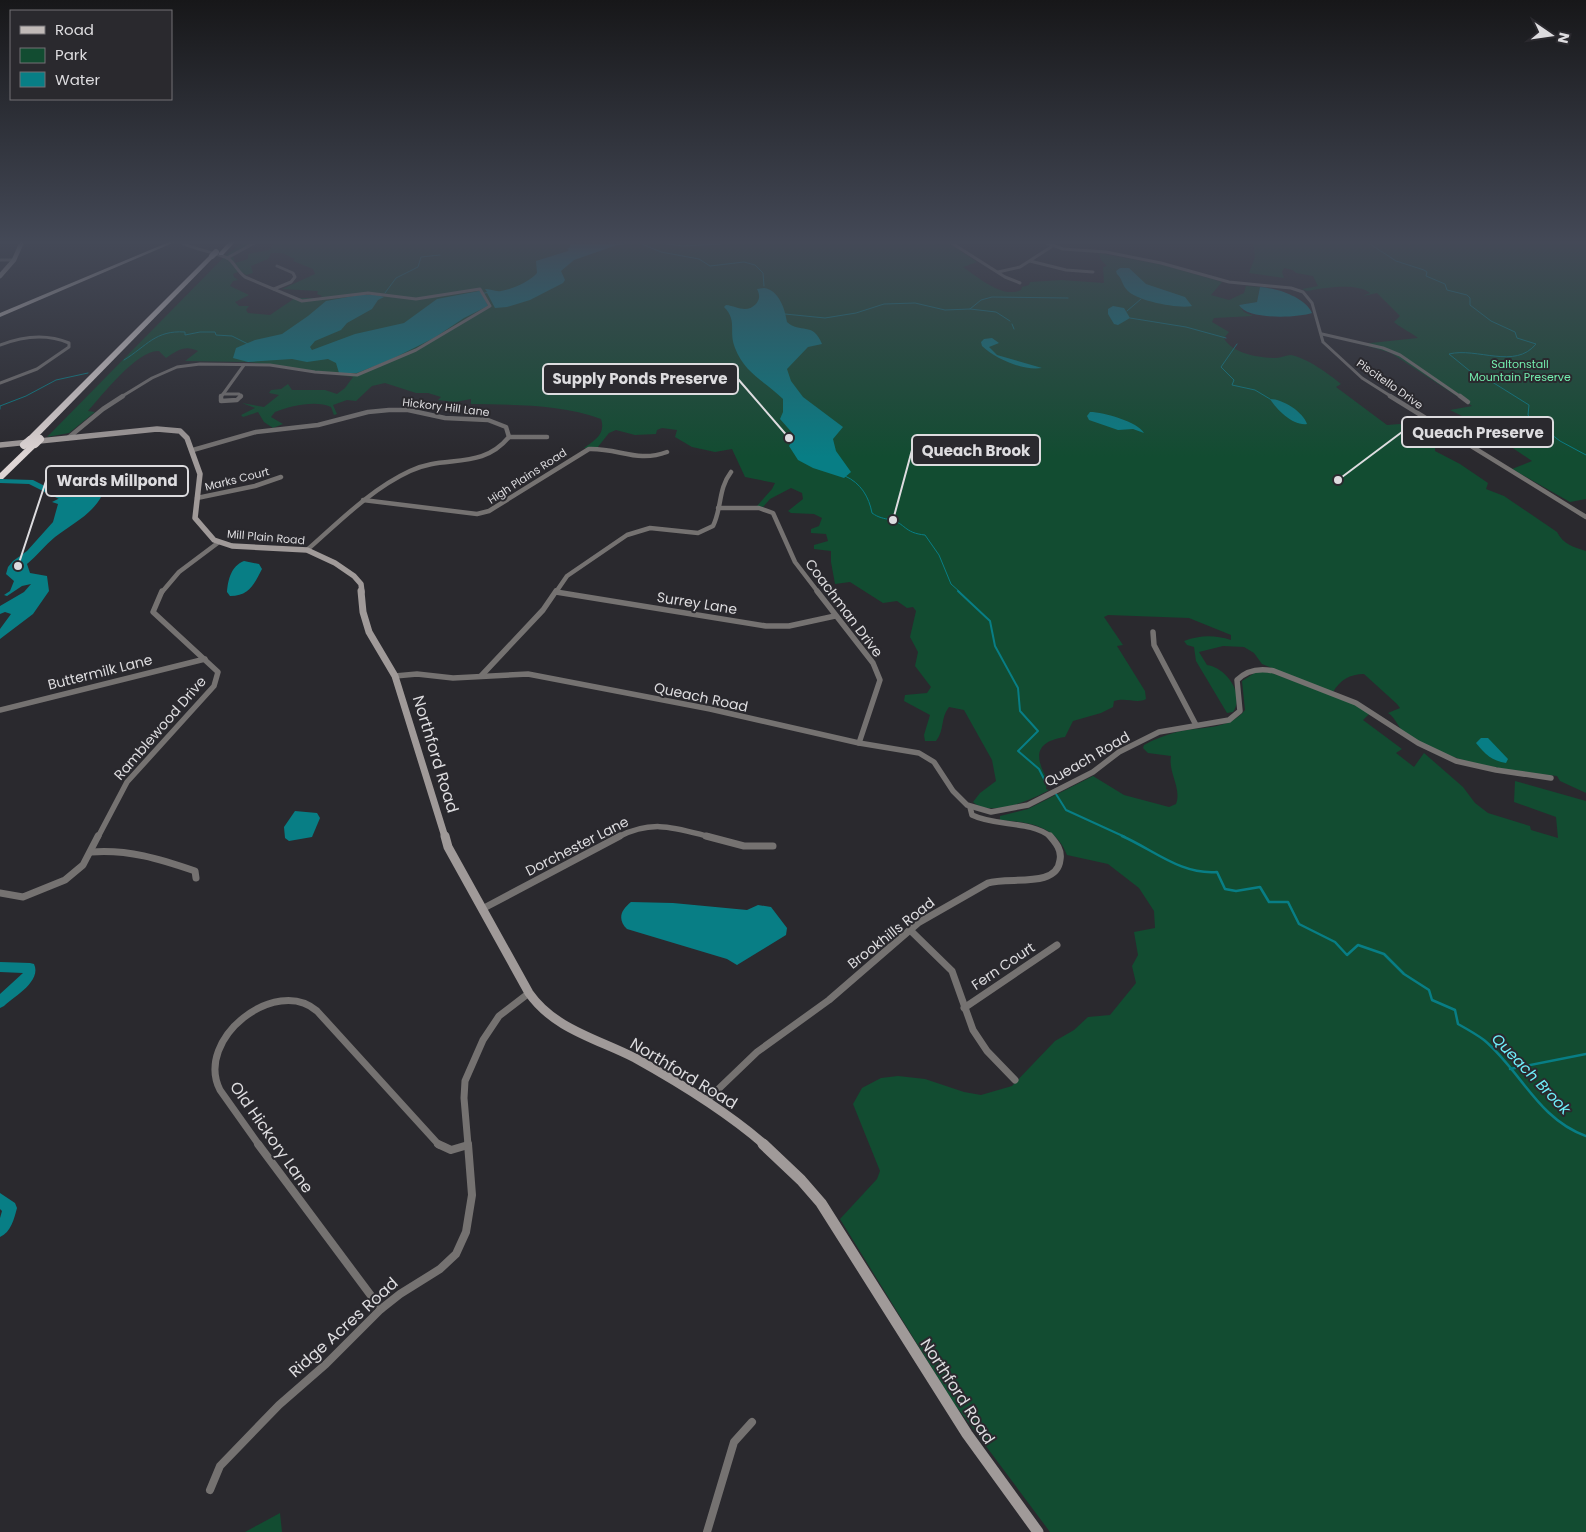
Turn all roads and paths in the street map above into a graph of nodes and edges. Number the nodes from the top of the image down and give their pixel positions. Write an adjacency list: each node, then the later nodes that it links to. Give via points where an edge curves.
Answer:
1 (159, 313): 14 (highway)
2 (159, 313): 14 (highway)
3 (477, 313): 7 (street, via 416,350 360,374)
4 (1315, 313): 5 (street, Piscitello Drive)
5 (1322, 334): 10 (street, via 1400,355); 25 (street, Piscitello Drive, via 1321,338 1328,347 1362,378)
6 (0, 345): 8 (street, via 33,337 56,338 69,343 69,347 40,369)
7 (244, 365): 9 (street); 12 (street, via 195,364 168,370 96,413)
8 (0, 383)
9 (223, 394): 9 (street, via 221,401 242,397 239,394)
10 (1468, 402)
11 (547, 437): 13 (street)
12 (68, 438): 15 (street, Mill Plain Road); 16 (street, Mill Plain Road, via 166,428 183,432)
13 (509, 438): 16 (street, Hickory Hill Lane, via 506,427 488,420 389,410 318,425 256,432); 23 (street, via 492,454 419,467)
14 (32, 442): 18 (highway); 20 (highway)
15 (0, 445)
16 (192, 450): 22 (street, Mill Plain Road, via 200,474)
17 (667, 452): 23 (street, High Plains Road, via 645,459 589,449 489,511 477,514)
18 (0, 469)
19 (731, 472): 24 (street, via 719,491)
20 (0, 477)
21 (282, 477): 22 (street, Marks Court, via 248,488)
22 (197, 498): 26 (street, Mill Plain Road, via 196,520)
23 (363, 500): 27 (street)
24 (718, 508): 28 (street, via 716,522 704,531 690,533 650,528 627,535 575,569); 29 (street, Coachman Drive, via 759,508 773,513 795,562)
25 (1586, 517)
26 (219, 542): 27 (street, Mill Plain Road, via 232,546); 31 (street, Ramblewood Drive, via 176,574 155,599 153,612)
27 (307, 550): 32 (street, Mill Plain Road, via 335,563 361,584 363,612 369,632)
28 (556, 592): 29 (street, Surrey Lane, via 766,626 788,626); 33 (street)
29 (835, 616): 36 (street, Coachman Drive, via 873,664 880,680)
30 (1153, 632): 35 (street, via 1154,645)
31 (205, 659): 34 (street, Buttermilk Lane); 40 (street, Ramblewood Drive, via 218,672 214,686 127,782)
32 (395, 676): 33 (street, Queach Road, via 406,673 446,678); 43 (street, Northford Road, via 448,847)
33 (482, 676): 36 (street, Queach Road, via 509,672 536,675 710,709)
34 (0, 710)
35 (1196, 725): 37 (street, Queach Road, via 1221,722 1235,716 1241,705 1237,680 1251,672 1265,670 1352,701 1418,743 1456,761); 38 (street, Queach Road, via 1160,732 1119,752 1093,772 1028,805 1000,812)
36 (859, 743): 38 (street, Queach Road, via 912,751 929,758 939,767 959,798)
37 (1551, 778)
38 (970, 807): 44 (street, Brookhills Road, via 972,815 980,820 1031,828 1049,835 1059,849 1061,862 1058,869 1043,879 999,880 979,886)
39 (773, 846): 43 (street, Dorchester Lane, via 744,846 664,825 647,826 624,834)
40 (91, 852): 41 (street, via 137,851 195,871); 42 (street, Ramblewood Drive, via 83,866 65,880 23,897)
41 (196, 878)
42 (0, 893)
43 (484, 908): 46 (street, Northford Road)
44 (910, 930): 47 (street, via 952,971); 49 (street, Brookhills Road, via 829,1000 763,1047)
45 (1057, 944): 47 (street, Fern Court)
46 (528, 993): 49 (street, Northford Road, via 545,1013); 50 (street, Ridge Acres Road, via 499,1016 482,1040 470,1066 464,1098)
47 (964, 1008): 48 (street, via 987,1051)
48 (1015, 1080)
49 (707, 1100): 55 (street, Northford Road, via 759,1139 792,1169 821,1203 967,1434)
50 (468, 1145): 51 (street, Ridge Acres Road, via 472,1195 466,1232 456,1254); 51 (street, Old Hickory Lane, via 451,1150 441,1147 318,1010 308,1004 282,1001 261,1008 238,1021 224,1038 216,1056 216,1081 229,1105)
51 (381, 1310): 53 (street, Ridge Acres Road, via 237,1446 220,1466)
52 (752, 1422): 54 (street, via 734,1442)
53 (210, 1490)
54 (707, 1532)
55 (1038, 1532)

